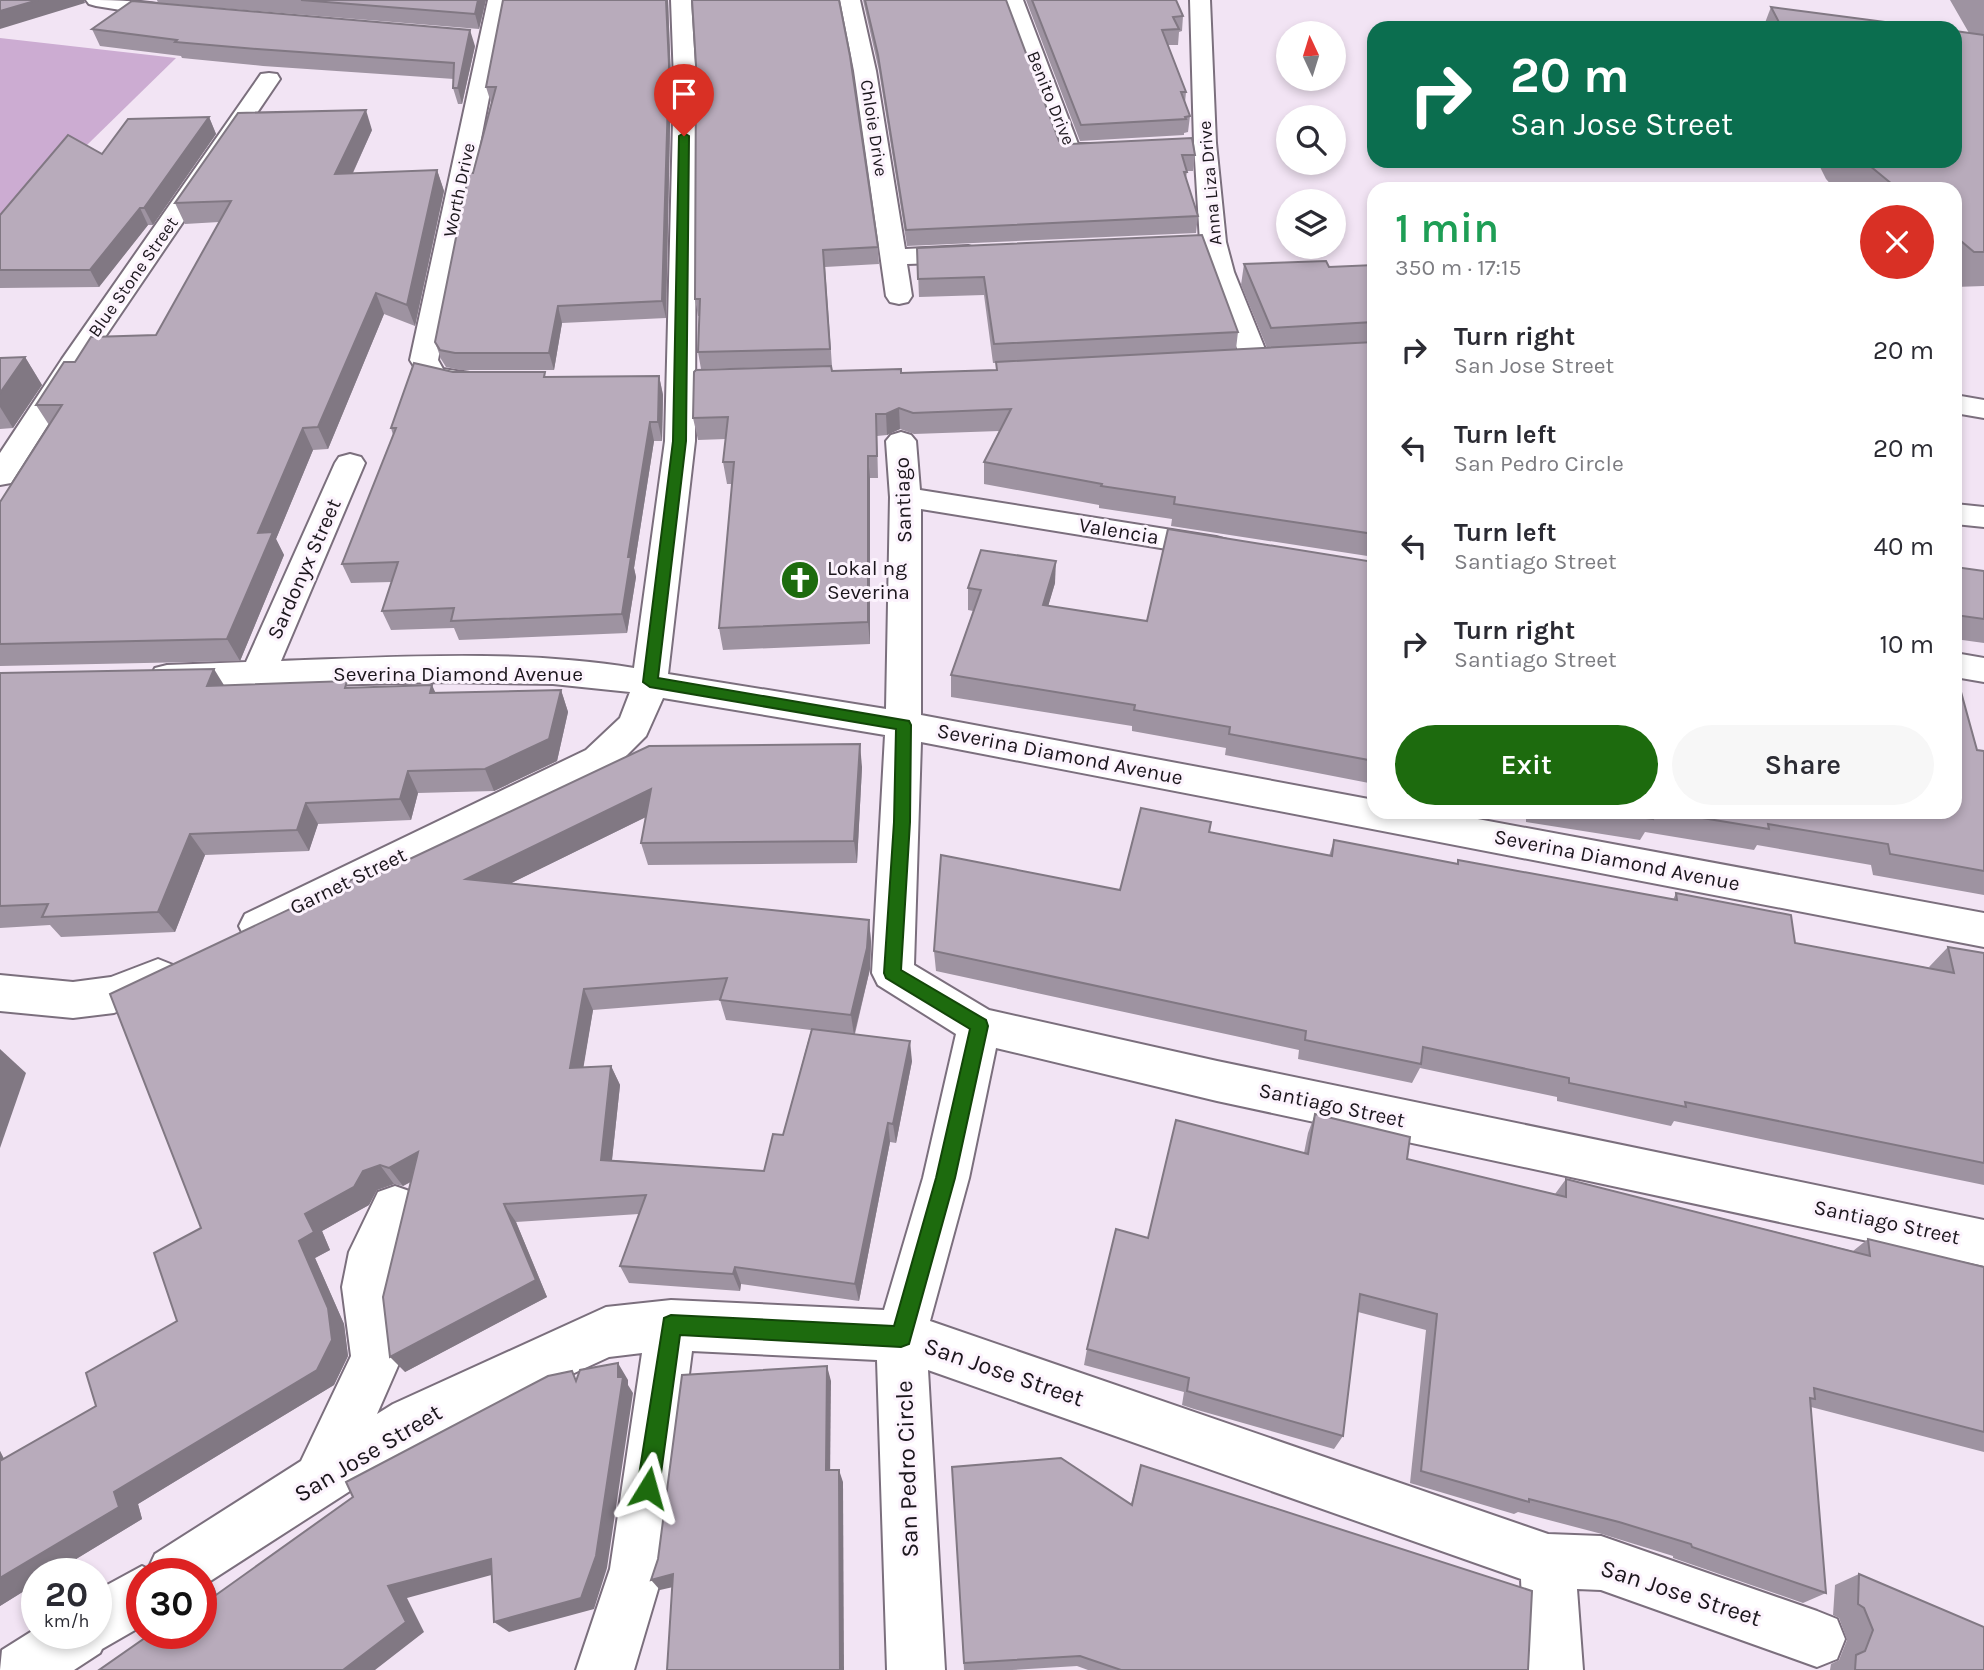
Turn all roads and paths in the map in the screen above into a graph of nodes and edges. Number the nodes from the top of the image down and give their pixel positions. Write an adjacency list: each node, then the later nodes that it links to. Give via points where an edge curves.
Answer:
1 (96, 0): 7 (street)
2 (498, 0): 18 (street, Worth Drive, via 482,39 424,360 434,376)
3 (681, 0): 32 (street, Garnet Street, via 685,81 680,441)
4 (850, 0): 15 (street, Chloie Drive)
5 (1013, 0): 11 (street, Benito Drive, via 1069,151)
6 (1200, 0): 9 (street, Anna Liza Drive)
7 (195, 15)
8 (269, 79): 23 (street, Blue Stone Street)
9 (1205, 143): 10 (street); 12 (street, Anna Liza Drive)
10 (1178, 144)
11 (1137, 147)
12 (1213, 242): 13 (street); 17 (street, Anna Liza Drive)
13 (1185, 243)
14 (990, 253): 15 (street)
15 (893, 257): 16 (street, Chloie Drive)
16 (899, 296)
17 (1255, 359)
18 (501, 381)
19 (1962, 405): 20 (street)
20 (1984, 410)
21 (901, 441): 24 (street, Santiago)
22 (350, 463): 30 (street, Sardonyx Street)
23 (0, 476)
24 (905, 497): 27 (street, Valencia); 33 (street, Santiago)
25 (1962, 515): 26 (street)
26 (1984, 517)
27 (1250, 552)
28 (1962, 666): 29 (street)
29 (1984, 670)
30 (258, 675): 31 (street, Severina Diamond Avenue); 32 (street, Severina Diamond Avenue, via 486,670 565,672)
31 (139, 678)
32 (650, 682): 33 (street, Severina Diamond Avenue); 38 (street, Garnet Street, via 640,719 623,741 599,760)
33 (904, 725): 34 (street, Santiago); 35 (street, Severina Diamond Avenue)
34 (903, 770): 41 (street, Santiago Street, via 892,973)
35 (1367, 813)
36 (1399, 819): 37 (street, Severina Diamond Avenue)
37 (1984, 930)
38 (225, 944)
39 (188, 964): 40 (street, via 102,997 73,1000)
40 (0, 993)
41 (979, 1026): 43 (street, Santiago Street, via 1217,1081); 45 (street, San Pedro Circle, via 946,1178)
42 (395, 1208): 46 (street, via 366,1272 378,1342 376,1359)
43 (1984, 1243)
44 (671, 1325): 45 (street, San Jose Street); 46 (street, San Jose Street, via 606,1332 411,1423); 52 (street, via 637,1570)
45 (901, 1336): 48 (street, San Jose Street); 53 (street, San Pedro Circle)
46 (320, 1480): 47 (street, San Jose Street)
47 (198, 1558)
48 (1548, 1561): 49 (street, San Jose Street, via 1601,1563); 54 (street)
49 (1817, 1639)
50 (55, 1649): 51 (street)
51 (22, 1670)
52 (605, 1670)
53 (916, 1670)
54 (1553, 1670)

